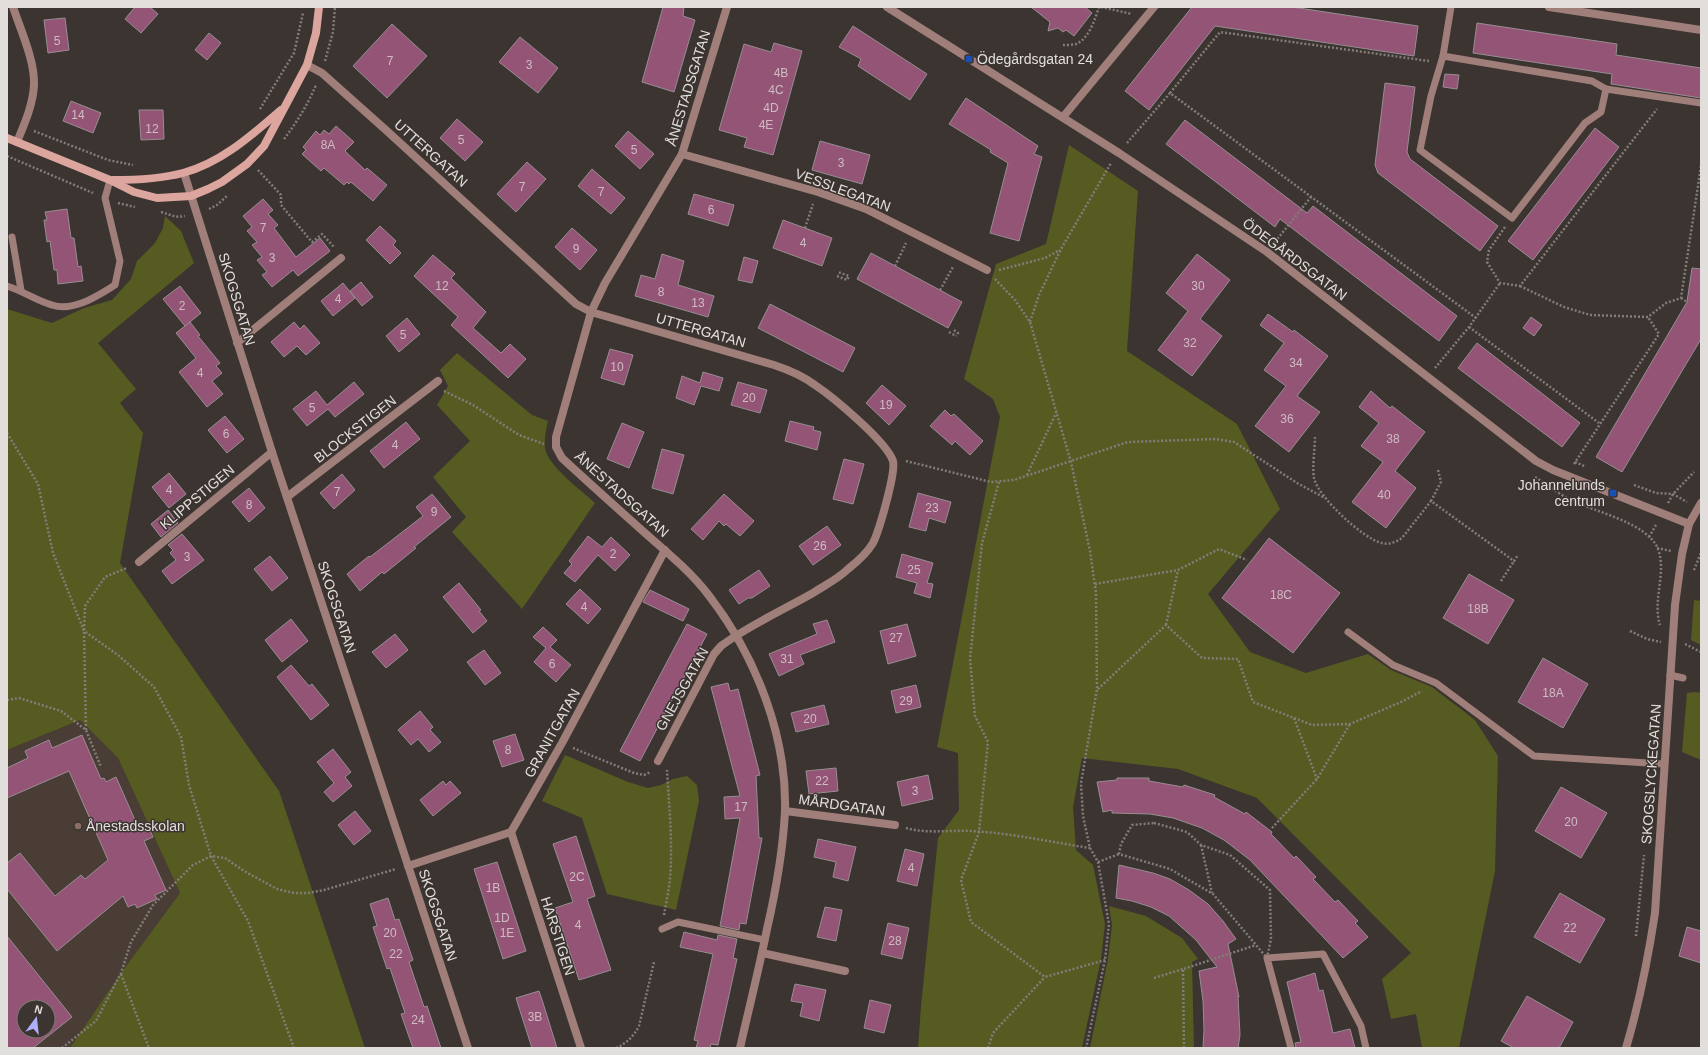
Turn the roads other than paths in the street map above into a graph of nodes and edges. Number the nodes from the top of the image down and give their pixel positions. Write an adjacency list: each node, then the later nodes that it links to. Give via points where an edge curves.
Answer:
1 (13, 7): 16 (street, via 33,71 34,86)
2 (319, 7): 10 (main road, via 316,33)
3 (727, 7): 17 (street, ÅNESTADSGATAN)
4 (887, 7): 14 (street, ÖDEGÅRDSGATAN)
5 (1154, 7): 14 (street)
6 (1451, 7): 9 (lane)
7 (1549, 7): 8 (street)
8 (1701, 30)
9 (1442, 60): 11 (lane, via 1592,81); 11 (lane, via 1430,96 1420,150 1512,218 1585,123 1601,112)
10 (307, 65): 13 (main road); 26 (street, UTTERGATAN, via 322,73 388,131 576,304)
11 (1606, 89): 12 (lane)
12 (1701, 103)
13 (286, 107): 18 (main road, via 251,136 219,157); 20 (main road, via 264,146 247,164 222,182)
14 (1063, 117): 32 (street, ÖDEGÅRDSGATAN, via 1267,252 1536,461)
15 (7, 138): 16 (main road)
16 (17, 142): 19 (main road)
17 (682, 154): 23 (street, VESSLEGATAN, via 818,192 866,209); 26 (street, ÅNESTADSGATAN, via 605,283)
18 (184, 172): 19 (main road, via 156,178); 20 (street, SKOGSGATAN)
19 (110, 180): 20 (main road, via 134,192 157,198); 25 (lane, via 105,198 120,262 115,285 68,308 52,305)
20 (191, 196): 27 (street, SKOGSGATAN)
21 (12, 237): 25 (lane)
22 (341, 258): 27 (street)
23 (987, 270)
24 (7, 286): 25 (lane)
25 (21, 290)
26 (591, 312): 33 (street, ÅNESTADSGATAN, via 558,426 556,447 562,458); 36 (street, UTTERGATAN, via 774,365 800,376 816,385 850,413 888,451 893,463 892,476 879,526 866,553 836,579)
27 (237, 343): 29 (street, SKOGSGATAN)
28 (435, 383): 30 (street, BLOCKSTIGEN)
29 (272, 452): 30 (street, SKOGSGATAN); 34 (street, KLIPPSTIGEN)
30 (287, 498): 44 (street, SKOGSGATAN)
31 (1701, 503): 32 (street, SKOGSLYCKEGATAN)
32 (1689, 524): 37 (street, SKOGSLYCKEGATAN, via 1675,604)
33 (665, 550): 36 (street, ÅNESTADSGATAN, via 710,597); 43 (street, GRANITGATAN, via 562,743)
34 (139, 562)
35 (1348, 632): 40 (lane, via 1394,665 1436,683 1534,756)
36 (736, 636): 39 (street, GNEJSGATAN, via 714,654); 41 (street, ÅNESTADSGATAN, via 767,701 775,728)
37 (1670, 675): 38 (lane); 40 (street, SKOGSLYCKEGATAN)
38 (1683, 678)
39 (658, 761)
40 (1664, 764): 54 (street, SKOGSLYCKEGATAN, via 1654,913 1648,957)
41 (785, 811): 42 (street, MÅRDGATAN); 46 (street, ÅNESTADSGATAN, via 780,864)
42 (895, 825)
43 (511, 832): 44 (street); 50 (street, HARSTIGEN)
44 (408, 866): 49 (street, SKOGSGATAN)
45 (662, 929): 46 (lane, via 678,922)
46 (765, 940): 47 (street, ÅNESTADSGATAN)
47 (762, 953): 48 (street); 51 (street, ÅNESTADSGATAN)
48 (845, 971)
49 (468, 1048)
50 (581, 1048)
51 (740, 1048)
52 (1291, 1048): 53 (lane, via 1267,958 1323,954 1361,1026)
53 (1366, 1048)
54 (1626, 1048)

